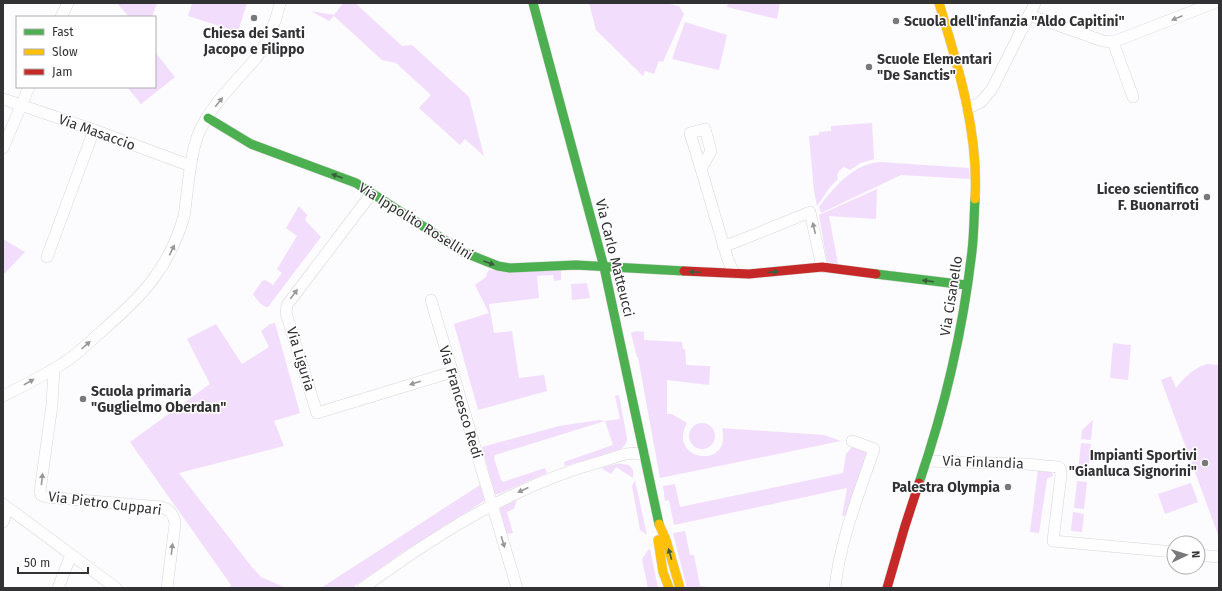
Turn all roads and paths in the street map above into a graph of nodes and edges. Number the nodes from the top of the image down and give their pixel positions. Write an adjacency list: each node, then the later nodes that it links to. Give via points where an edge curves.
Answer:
1 (68, 3): 8 (street)
2 (280, 3): 15 (street, one-way to 2, via 262,49 274,24)
3 (533, 3): 23 (street, Via Carlo Matteucci)
4 (939, 3): 14 (street, Via Cisanello)
5 (1035, 3): 7 (street)
6 (1214, 3): 9 (street, one-way to 9)
7 (1029, 15): 9 (street, via 1103,41); 14 (street, via 990,93 981,102)
8 (62, 16)
9 (1113, 42): 11 (street)
10 (29, 88): 13 (street)
11 (1133, 97)
12 (3, 99): 13 (street, Via Masaccio)
13 (21, 105): 16 (street, Via Masaccio); 17 (street)
14 (968, 108): 26 (street, Via Cisanello, via 976,180 972,244)
15 (208, 118): 18 (street, via 196,139); 20 (street, Via Ippolito Rosellini, one-way to 15, via 356,183 251,144)
16 (94, 130): 18 (street, Via Masaccio); 22 (street)
17 (3, 148)
18 (191, 166): 28 (street, one-way to 18, via 125,311 159,273 180,231)
19 (701, 169): 21 (street)
20 (372, 193): 23 (street, Via Ippolito Rosellini, one-way to 23, via 463,252 498,266); 29 (street, Via Liguria, one-way to 20, via 317,413 286,313 287,305)
21 (723, 246): 24 (street, one-way to 21, via 810,212); 25 (street)
22 (47, 257)
23 (604, 267): 25 (street, Via Ippolito Rosellini, one-way to 23); 32 (street, Via Carlo Matteucci)
24 (822, 267): 25 (street, Via Ippolito Rosellini, one-way to 24); 26 (street, Via Ippolito Rosellini, one-way to 24)
25 (734, 274)
26 (966, 286): 33 (street, Via Cisanello, via 956,354)
27 (431, 300): 29 (street, Via Francesco Redi)
28 (54, 369): 30 (street, one-way to 28); 44 (street, Via Pietro Cuppari, one-way to 28, via 175,524 168,509 42,495 40,491 52,405)
29 (452, 372): 34 (street, Via Francesco Redi)
30 (3, 396)
31 (852, 441): 49 (street, via 874,449 837,566)
32 (644, 455): 34 (street, one-way to 34, via 633,452 591,464 554,476); 36 (street, Via Carlo Matteucci)
33 (927, 460): 38 (street, Via Finlandia, via 1055,466 1061,471 1053,541); 50 (street, Via Cisanello, via 904,526)
34 (492, 504): 45 (street, via 436,538); 46 (street, Via Francesco Redi, one-way to 46)
35 (6, 506): 37 (street); 39 (street)
36 (658, 521): 47 (street, Via Carlo Matteucci, via 661,562); 48 (street, Via Carlo Matteucci, one-way to 36)
37 (3, 522)
38 (1166, 551)
39 (71, 555): 42 (street); 43 (street)
40 (1206, 556): 41 (street)
41 (1219, 557)
42 (58, 588)
43 (116, 588)
44 (167, 588)
45 (363, 588)
46 (517, 588)
47 (669, 588)
48 (680, 588)
49 (834, 588)
50 (887, 588)

